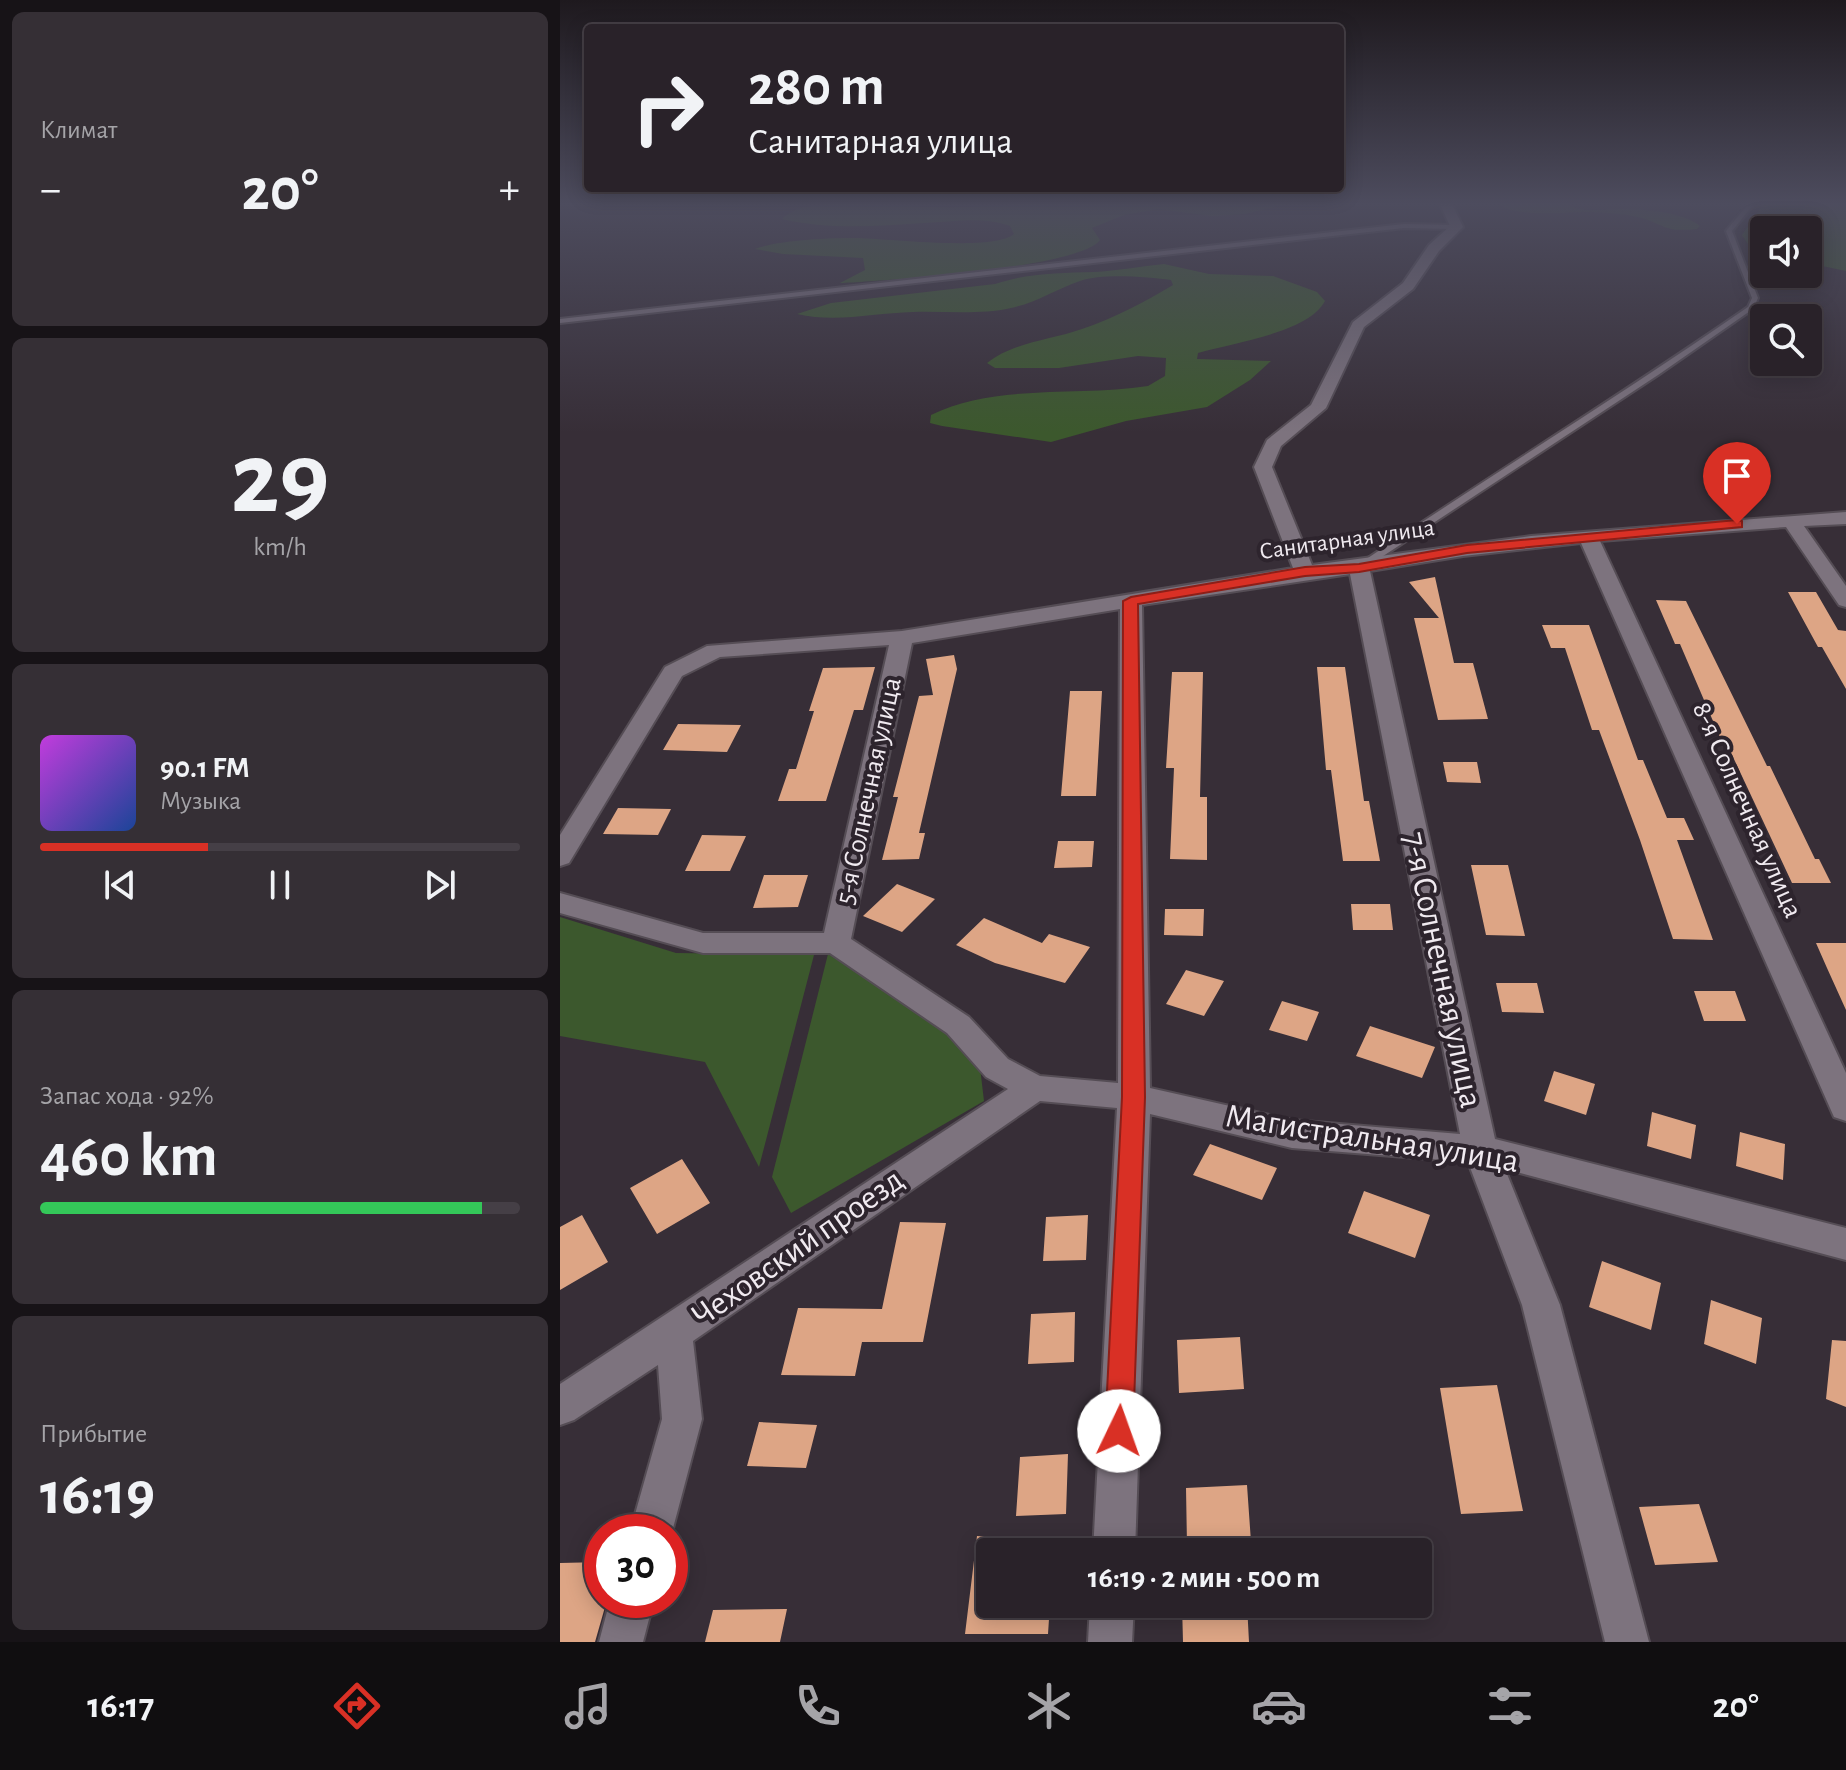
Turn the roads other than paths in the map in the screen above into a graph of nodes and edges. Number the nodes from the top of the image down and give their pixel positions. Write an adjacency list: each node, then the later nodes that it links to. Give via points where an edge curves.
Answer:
1 (919, 281): 4 (lane)
2 (1412, 281): 9 (street, via 1358,325 1318,408 1273,444 1263,467)
3 (1748, 281): 8 (lane, via 1755,298 1751,308)
4 (560, 321)
5 (1846, 518): 6 (street, Санитарная улица)
6 (1791, 521): 7 (street, Санитарная улица); 11 (street)
7 (1589, 538): 8 (street, Санитарная улица, via 1422,555); 18 (street, 8-я Солнечная улица)
8 (1359, 568): 9 (street, Санитарная улица); 19 (street, 7-я Солнечная улица)
9 (1305, 572): 10 (street, Санитарная улица)
10 (1131, 601): 12 (street, Санитарная улица); 17 (street)
11 (1846, 601)
12 (902, 638): 13 (street, Санитарная улица, via 715,651 673,672); 15 (street, 5-я Солнечная улица)
13 (560, 857)
14 (560, 903): 15 (street, via 703,943)
15 (836, 943): 16 (street, Магистральная улица, via 958,1025 997,1068)
16 (1035, 1088): 17 (street, Магистральная улица); 21 (street, Чеховский проезд, via 900,1175)
17 (1134, 1097): 19 (street, Магистральная улица, via 1292,1134); 24 (street)
18 (1846, 1108)
19 (1480, 1149): 20 (street, Магистральная улица); 29 (street, 7-я Солнечная улица, via 1541,1305)
20 (1846, 1244)
21 (674, 1335): 22 (street, Чеховский проезд); 23 (street, via 682,1419)
22 (560, 1406)
23 (656, 1514)
24 (1115, 1538)
25 (627, 1618): 27 (street)
26 (1111, 1618): 28 (street)
27 (621, 1642)
28 (1110, 1642)
29 (1627, 1642)

